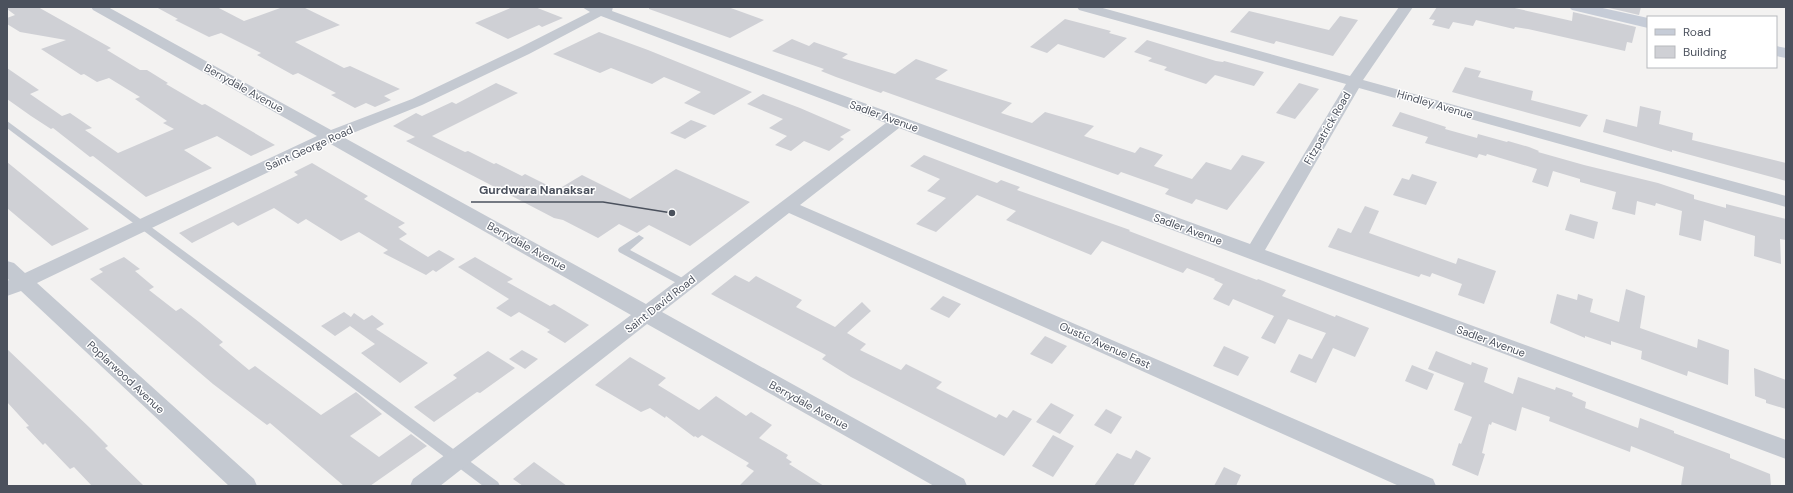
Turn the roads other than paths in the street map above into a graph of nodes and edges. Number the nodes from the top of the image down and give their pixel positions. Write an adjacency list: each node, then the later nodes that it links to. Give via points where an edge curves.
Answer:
1 (98, 7): 10 (street, Berrydale Avenue)
2 (1084, 7): 7 (street, Hindley Avenue)
3 (1406, 7): 7 (street, Fitzpatrick Road)
4 (1577, 7): 6 (street)
5 (600, 8): 8 (street, Sadler Avenue); 10 (street, Saint George Road, via 524,51 417,102)
6 (1647, 23)
7 (1354, 82): 11 (street, Hindley Avenue); 15 (street, Fitzpatrick Road)
8 (898, 121): 12 (street, Saint David Road); 15 (street, Sadler Avenue)
9 (7, 124): 13 (lane)
10 (331, 136): 13 (street, Saint George Road); 18 (street, Berrydale Avenue)
11 (1786, 202)
12 (786, 205): 17 (street, Saint David Road); 25 (street, Oustic Avenue East)
13 (142, 225): 16 (street, Saint George Road); 20 (lane)
14 (639, 238): 17 (lane, via 623,250)
15 (1254, 253): 19 (street, Sadler Avenue)
16 (12, 279): 21 (street, Poplarwood Avenue)
17 (686, 284): 18 (street, Saint David Road)
18 (647, 314): 20 (street, Saint David Road); 24 (street, Berrydale Avenue)
19 (1786, 450)
20 (457, 459): 22 (street, Saint David Road); 23 (lane)
21 (245, 486)
22 (422, 486)
23 (493, 486)
24 (955, 486)
25 (1424, 486)

